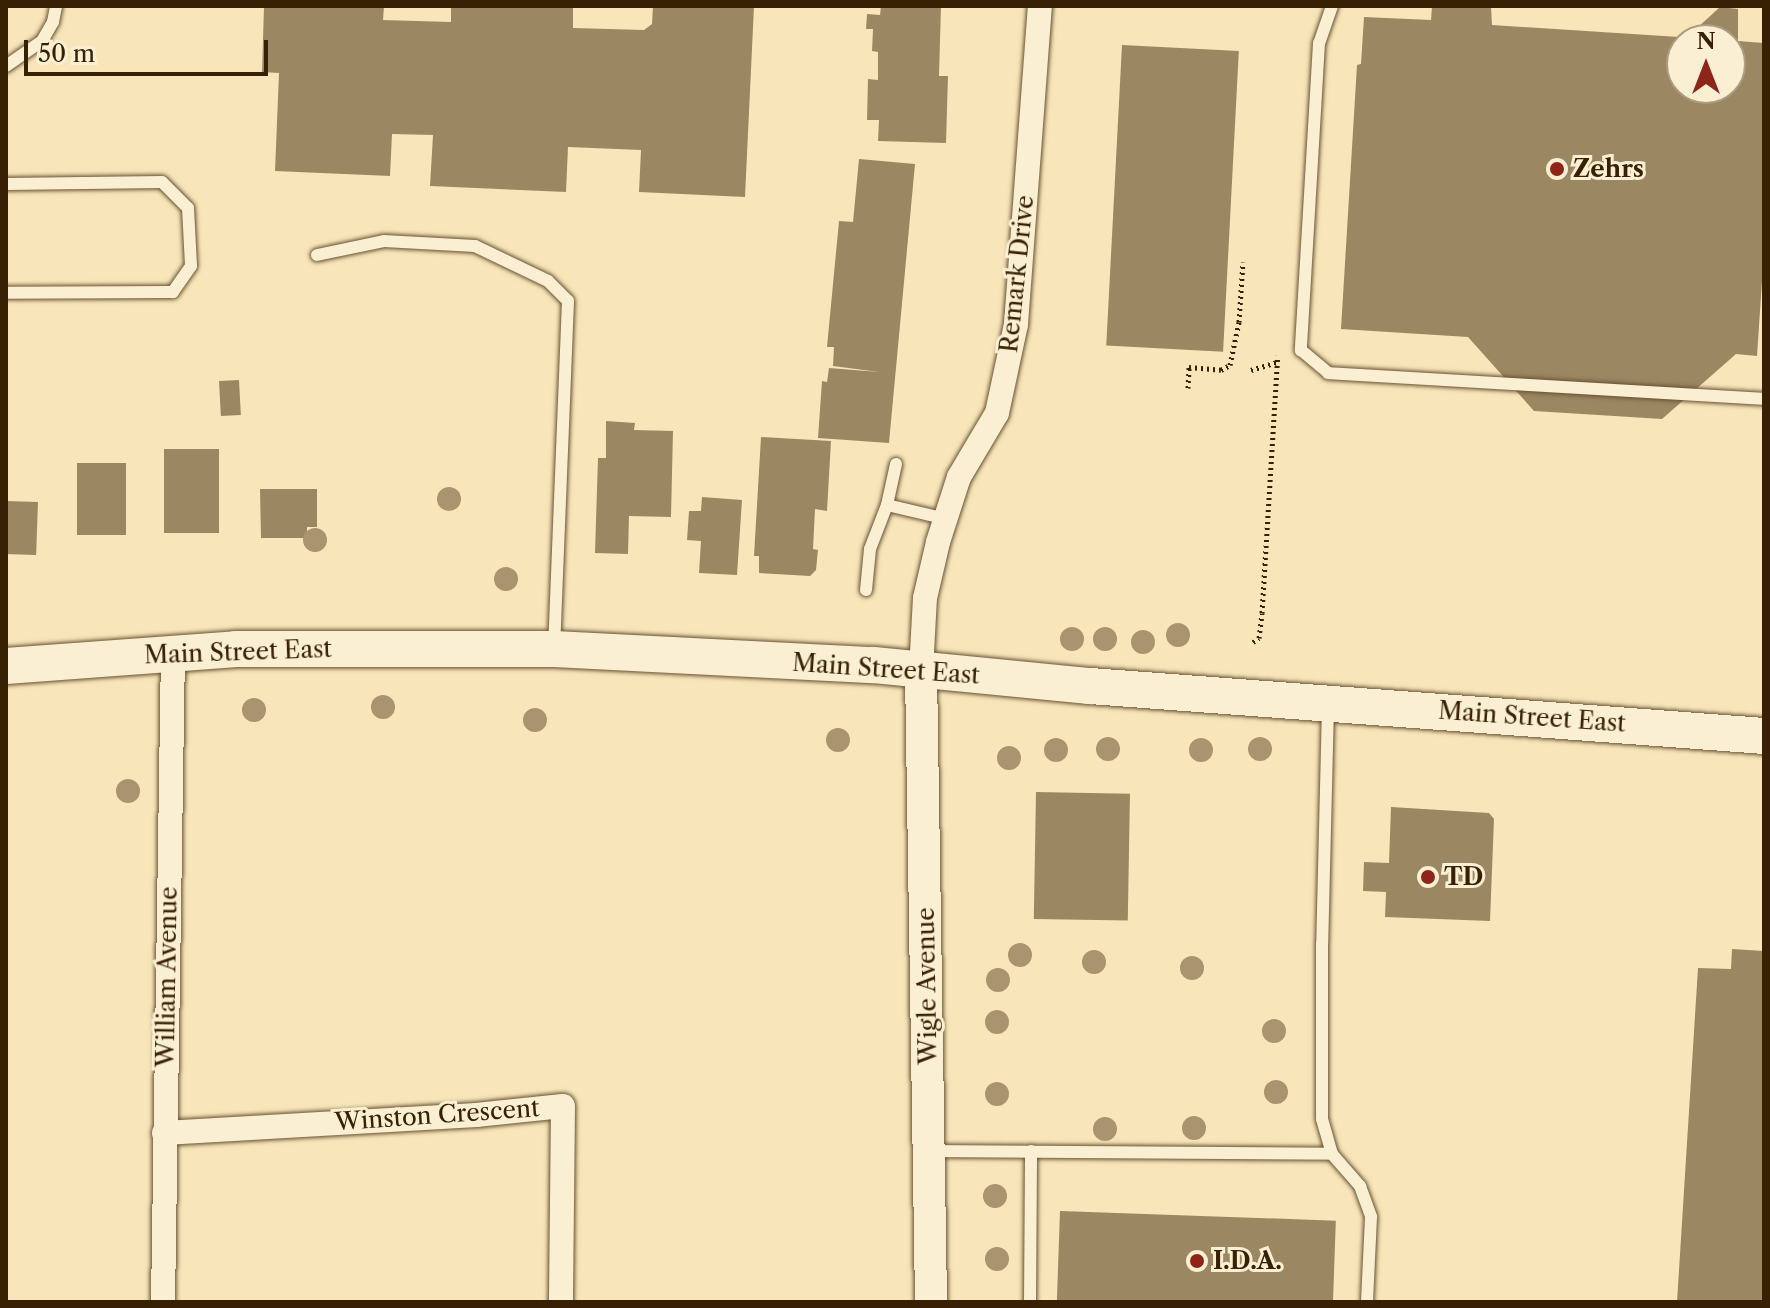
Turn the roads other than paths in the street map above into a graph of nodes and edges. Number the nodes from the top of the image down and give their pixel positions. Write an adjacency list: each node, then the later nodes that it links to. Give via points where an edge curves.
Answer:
1 (56, 6): 4 (lane, via 42,41)
2 (1040, 6): 11 (street, Remark Drive, via 1016,324 997,413 959,477)
3 (1332, 6): 8 (lane, via 1319,43 1301,350 1328,373)
4 (6, 66)
5 (6, 184): 7 (lane, via 162,182 188,208 191,266 173,292)
6 (317, 255): 13 (lane, via 384,241 475,246 548,281 568,301)
7 (6, 293)
8 (1764, 399)
9 (896, 464): 10 (lane)
10 (887, 505): 11 (lane); 12 (lane, via 870,549)
11 (946, 519): 16 (street, Remark Drive, via 925,598)
12 (866, 590)
13 (554, 649): 14 (main road, Main Street East); 16 (main road, Main Street East)
14 (173, 653): 15 (main road, Main Street East); 19 (street, William Avenue)
15 (6, 666)
16 (921, 671): 17 (main road, Main Street East); 20 (street, Wigle Avenue)
17 (1328, 703): 18 (main road, Main Street East); 22 (lane, via 1322,1103)
18 (1764, 736)
19 (164, 1133): 23 (street, William Avenue); 24 (street, Winston Crescent, via 563,1106)
20 (930, 1151): 21 (lane); 25 (street, Wigle Avenue)
21 (1031, 1151): 22 (lane); 26 (lane)
22 (1332, 1154): 27 (lane, via 1360,1186 1371,1217)
23 (163, 1302)
24 (561, 1302)
25 (931, 1302)
26 (1030, 1302)
27 (1367, 1302)

